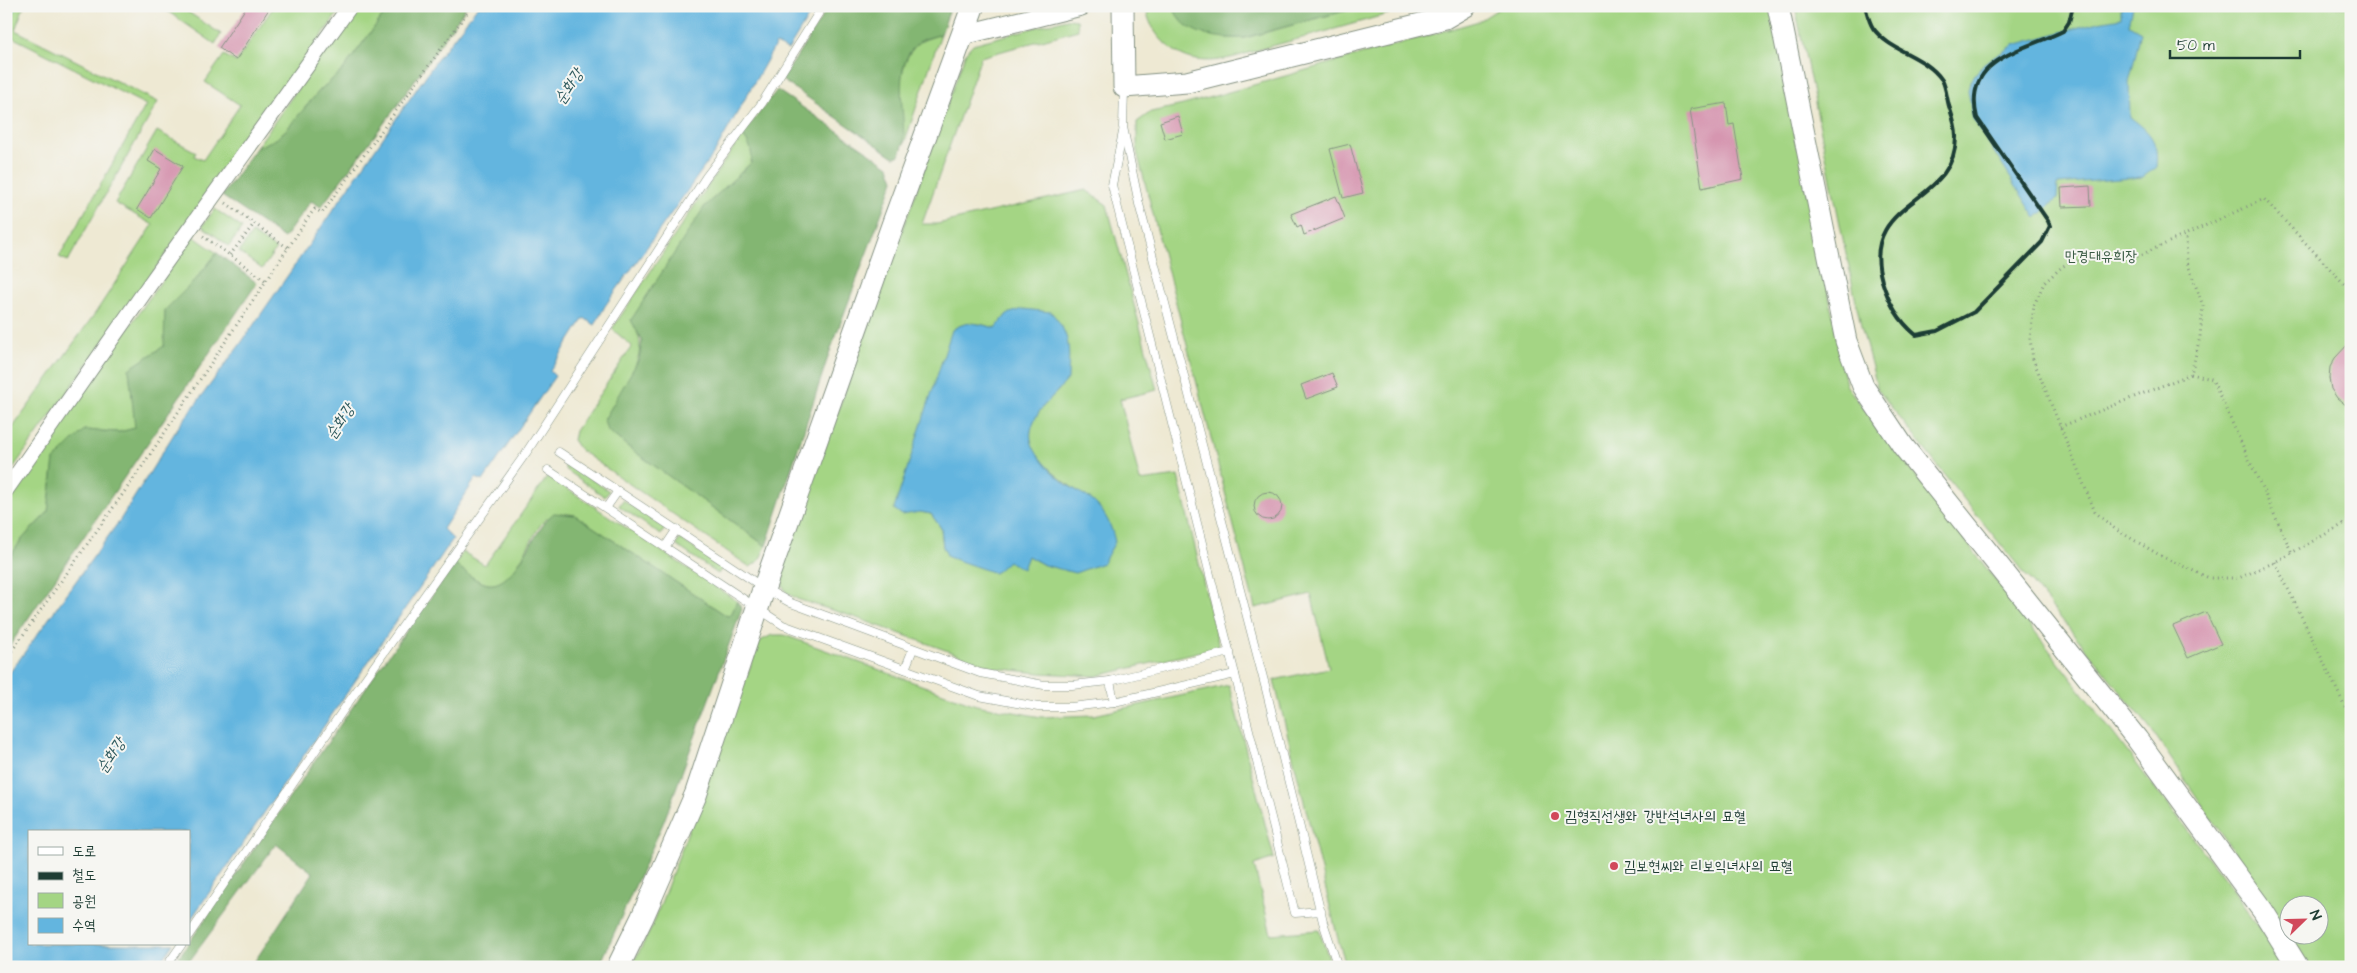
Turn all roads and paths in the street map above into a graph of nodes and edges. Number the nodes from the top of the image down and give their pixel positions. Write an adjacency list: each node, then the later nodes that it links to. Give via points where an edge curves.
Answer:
1 (350, 6): 12 (street)
2 (472, 6): 16 (path, via 322,213 315,209)
3 (823, 6): 42 (lane, via 762,103 706,177 526,453 348,702)
4 (973, 6): 9 (main road)
5 (1081, 6): 9 (street)
6 (1123, 6): 10 (main road)
7 (1466, 6): 10 (main road, via 1445,18 1187,82)
8 (1778, 6): 47 (main road, via 1846,341 1863,386 1903,446 2137,739 2263,911)
9 (963, 34): 32 (main road)
10 (1124, 87): 11 (lane)
11 (1123, 127): 34 (lane, via 1112,185); 41 (lane, via 1142,214)
12 (215, 195): 13 (path); 14 (street)
13 (254, 224): 16 (path); 17 (path)
14 (192, 228): 17 (path); 24 (street)
15 (2186, 235): 19 (path, via 2264,199); 20 (path, via 2187,262 2203,306); 21 (path, via 2134,258 2074,261 2044,283 2034,305 2030,339 2032,359)
16 (288, 248): 18 (path)
17 (230, 255): 18 (path)
18 (266, 281): 35 (path, via 137,474)
19 (2351, 291)
20 (2191, 374): 21 (path); 30 (path, via 2212,379)
21 (2060, 427): 31 (path, via 2095,512 2115,529 2163,557 2209,578 2239,578)
22 (559, 452): 25 (lane)
23 (548, 470): 26 (lane)
24 (6, 490)
25 (618, 491): 26 (lane); 28 (lane)
26 (606, 508): 29 (lane)
27 (2351, 520): 30 (path)
28 (677, 530): 29 (lane); 32 (lane)
29 (666, 547): 32 (lane)
30 (2292, 553): 31 (path)
31 (2275, 562): 40 (path)
32 (761, 597): 33 (lane, via 791,603); 36 (lane, via 783,626); 45 (main road, via 696,794)
33 (913, 649): 36 (lane); 38 (lane, via 980,673 1044,685)
34 (1230, 652): 37 (lane); 38 (lane)
35 (6, 659)
36 (904, 669): 39 (lane, via 979,696 1038,707 1071,708)
37 (1235, 674): 39 (lane); 41 (lane, via 1296,912)
38 (1110, 681): 39 (lane)
39 (1114, 702)
40 (2351, 719)
41 (1321, 911): 46 (lane)
42 (190, 934)
43 (181, 946): 44 (lane)
44 (166, 967)
45 (618, 967)
46 (1338, 967)
47 (2298, 967)

